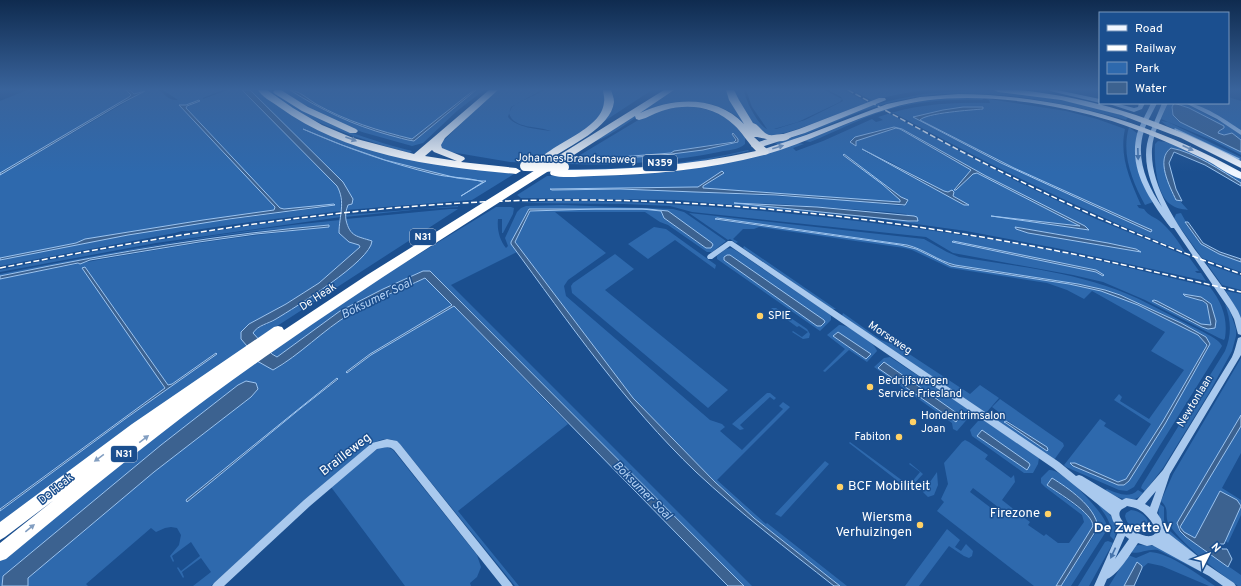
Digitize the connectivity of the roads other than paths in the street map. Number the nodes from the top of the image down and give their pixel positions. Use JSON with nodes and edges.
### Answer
{"nodes":[{"id":1,"x":303,"y":117,"type":"edge"},
{"id":2,"x":321,"y":117,"type":"edge"},
{"id":3,"x":459,"y":117,"type":"edge"},
{"id":4,"x":464,"y":117,"type":"edge"},
{"id":5,"x":602,"y":117,"type":"edge"},
{"id":6,"x":615,"y":117,"type":"edge"},
{"id":7,"x":627,"y":117,"type":"edge"},
{"id":8,"x":638,"y":117,"type":"edge"},
{"id":9,"x":728,"y":117,"type":"edge"},
{"id":10,"x":745,"y":117,"type":"edge"},
{"id":11,"x":843,"y":117,"type":"edge"},
{"id":12,"x":853,"y":117,"type":"edge"},
{"id":13,"x":1111,"y":117,"type":"edge"},
{"id":14,"x":1122,"y":117,"type":"edge"},
{"id":15,"x":1147,"y":117,"type":"edge"},
{"id":16,"x":1159,"y":117,"type":"edge"},
{"id":17,"x":1218,"y":117,"type":"edge"},
{"id":18,"x":746,"y":120,"type":"junction"},
{"id":19,"x":1144,"y":125,"type":"junction"},
{"id":20,"x":1154,"y":129,"type":"junction"},
{"id":21,"x":1241,"y":133,"type":"edge"},
{"id":22,"x":444,"y":135,"type":"junction"},
{"id":23,"x":790,"y":140,"type":"junction"},
{"id":24,"x":760,"y":147,"type":"junction"},
{"id":25,"x":419,"y":154,"type":"junction"},
{"id":26,"x":460,"y":159,"type":"junction"},
{"id":27,"x":538,"y":166,"type":"junction"},
{"id":28,"x":1241,"y":166,"type":"edge"},
{"id":29,"x":521,"y":168,"type":"junction"},
{"id":30,"x":1241,"y":176,"type":"edge"},
{"id":31,"x":466,"y":219,"type":"junction"},
{"id":32,"x":1189,"y":244,"type":"junction"},
{"id":33,"x":710,"y":258,"type":"dead end"},
{"id":34,"x":1241,"y":332,"type":"edge"},
{"id":35,"x":1241,"y":340,"type":"edge"},
{"id":36,"x":270,"y":341,"type":"junction"},
{"id":37,"x":247,"y":357,"type":"junction"},
{"id":38,"x":1058,"y":467,"type":"junction"},
{"id":39,"x":1166,"y":474,"type":"junction"},
{"id":40,"x":1121,"y":504,"type":"junction"},
{"id":41,"x":1139,"y":504,"type":"junction"},
{"id":42,"x":1116,"y":513,"type":"junction"},
{"id":43,"x":1152,"y":514,"type":"junction"},
{"id":44,"x":1124,"y":530,"type":"junction"},
{"id":45,"x":0,"y":532,"type":"edge"},
{"id":46,"x":1160,"y":532,"type":"junction"},
{"id":47,"x":1136,"y":538,"type":"junction"},
{"id":48,"x":1154,"y":540,"type":"junction"},
{"id":49,"x":0,"y":553,"type":"edge"},
{"id":50,"x":1212,"y":573,"type":"junction"},
{"id":51,"x":1104,"y":577,"type":"junction"},
{"id":52,"x":217,"y":586,"type":"edge"},
{"id":53,"x":508,"y":586,"type":"edge"},
{"id":54,"x":1099,"y":586,"type":"edge"},
{"id":55,"x":1231,"y":586,"type":"edge"}],
"edges":[{"from":1,"to":25,"type":"highway","name":"Johannes Brandsmaweg","number":"N359","one_way":true},
{"from":2,"to":25,"type":"highway","name":"Johannes Brandsmaweg","number":"N359"},
{"from":3,"to":25,"type":"highway"},
{"from":4,"to":22,"type":"highway"},
{"from":5,"to":27,"type":"highway","number":"N31"},
{"from":6,"to":27,"type":"highway","name":"De Heak","number":"N31"},
{"from":7,"to":31,"type":"highway","name":"De Heak","number":"N31"},
{"from":8,"to":31,"type":"highway","number":"N31"},
{"from":9,"to":24,"type":"highway","number":"N31"},
{"from":10,"to":18,"type":"highway"},
{"from":11,"to":23,"type":"main road","name":"Johannes Brandsmaweg"},
{"from":12,"to":23,"type":"main road","name":"Johannes Brandsmaweg"},
{"from":13,"to":19,"type":"main road","name":"Johannes Brandsmaweg"},
{"from":14,"to":19,"type":"main road","name":"Johannes Brandsmaweg"},
{"from":15,"to":19,"type":"street"},
{"from":16,"to":20,"type":"street"},
{"from":17,"to":21,"type":"street"},
{"from":18,"to":23,"type":"highway"},
{"from":18,"to":24,"type":"highway"},
{"from":19,"to":20,"type":"main road","name":"Johannes Brandsmaweg"},
{"from":19,"to":32,"type":"street","one_way":true},
{"from":20,"to":28,"type":"main road","name":"Johannes Brandsmaweg"},
{"from":20,"to":30,"type":"main road","name":"Johannes Brandsmaweg","one_way":true},
{"from":20,"to":32,"type":"street"},
{"from":22,"to":25,"type":"highway"},
{"from":22,"to":26,"type":"highway"},
{"from":23,"to":24,"type":"main road","name":"Johannes Brandsmaweg","number":"N359"},
{"from":24,"to":29,"type":"highway","name":"Johannes Brandsmaweg","number":"N359"},
{"from":25,"to":26,"type":"highway","name":"Johannes Brandsmaweg","number":"N359"},
{"from":25,"to":29,"type":"highway","name":"Johannes Brandsmaweg","number":"N359"},
{"from":26,"to":29,"type":"highway","name":"Johannes Brandsmaweg","number":"N359"},
{"from":27,"to":36,"type":"highway","name":"De Heak","number":"N31"},
{"from":31,"to":36,"type":"highway","name":"De Heak","number":"N31"},
{"from":32,"to":34,"type":"street"},
{"from":33,"to":38,"type":"street","name":"Morseweg"},
{"from":35,"to":39,"type":"street","name":"Newtonlaan"},
{"from":36,"to":37,"type":"highway","name":"De Heak","number":"N31"},
{"from":37,"to":45,"type":"highway","name":"De Heak","number":"N31","one_way":true},
{"from":49,"to":37,"type":"highway","name":"De Heak","number":"N31","one_way":true},
{"from":38,"to":40,"type":"street","name":"Morseweg"},
{"from":38,"to":42,"type":"street","name":"Morseweg"},
{"from":39,"to":41,"type":"street","name":"Newtonlaan"},
{"from":39,"to":43,"type":"street","name":"Newtonlaan"},
{"from":40,"to":41,"type":"street"},
{"from":40,"to":42,"type":"street"},
{"from":41,"to":43,"type":"street"},
{"from":42,"to":44,"type":"street"},
{"from":43,"to":46,"type":"street"},
{"from":44,"to":47,"type":"street"},
{"from":44,"to":51,"type":"street","one_way":true},
{"from":46,"to":48,"type":"street"},
{"from":46,"to":50,"type":"street"},
{"from":47,"to":48,"type":"street"},
{"from":47,"to":51,"type":"street"},
{"from":48,"to":50,"type":"street"},
{"from":50,"to":55,"type":"street"},
{"from":51,"to":54,"type":"street"},
{"from":52,"to":53,"type":"street","name":"Brailleweg"}]}
